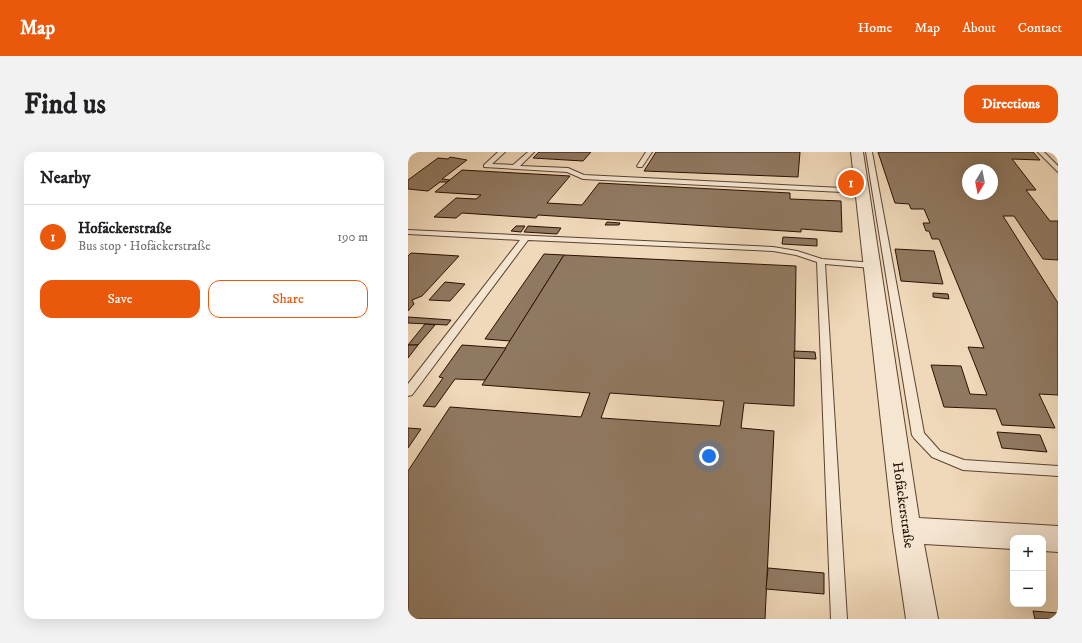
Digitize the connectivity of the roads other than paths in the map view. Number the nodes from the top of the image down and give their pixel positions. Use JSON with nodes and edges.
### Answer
{"nodes":[{"id":1,"x":502,"y":152,"type":"edge"},
{"id":2,"x":531,"y":152,"type":"edge"},
{"id":3,"x":648,"y":152,"type":"edge"},
{"id":4,"x":856,"y":152,"type":"edge"},
{"id":5,"x":869,"y":152,"type":"edge"},
{"id":6,"x":1041,"y":152,"type":"edge"},
{"id":7,"x":640,"y":166,"type":"dead end"},
{"id":8,"x":515,"y":168,"type":"junction"},
{"id":9,"x":1058,"y":170,"type":"edge"},
{"id":10,"x":862,"y":191,"type":"junction"},
{"id":11,"x":409,"y":232,"type":"edge"},
{"id":12,"x":526,"y":237,"type":"junction"},
{"id":13,"x":821,"y":261,"type":"junction"},
{"id":14,"x":872,"y":265,"type":"junction"},
{"id":15,"x":408,"y":392,"type":"edge"},
{"id":16,"x":1058,"y":471,"type":"edge"},
{"id":17,"x":907,"y":530,"type":"junction"},
{"id":18,"x":1010,"y":536,"type":"edge"},
{"id":19,"x":1046,"y":538,"type":"edge"},
{"id":20,"x":1058,"y":539,"type":"edge"},
{"id":21,"x":839,"y":619,"type":"edge"},
{"id":22,"x":922,"y":619,"type":"edge"}],
"edges":[{"from":1,"to":8,"type":"lane"},
{"from":2,"to":8,"type":"lane"},
{"from":3,"to":7,"type":"lane"},
{"from":4,"to":10,"type":"street","name":"Hofäckerstraße"},
{"from":5,"to":16,"type":"lane"},
{"from":6,"to":9,"type":"lane"},
{"from":8,"to":10,"type":"lane"},
{"from":10,"to":14,"type":"street","name":"Hofäckerstraße"},
{"from":11,"to":12,"type":"lane"},
{"from":12,"to":13,"type":"lane"},
{"from":12,"to":15,"type":"lane"},
{"from":13,"to":14,"type":"lane"},
{"from":13,"to":21,"type":"lane"},
{"from":14,"to":17,"type":"street","name":"Hofäckerstraße"},
{"from":17,"to":18,"type":"street"},
{"from":17,"to":22,"type":"street","name":"Hofäckerstraße"},
{"from":19,"to":20,"type":"street"}]}
